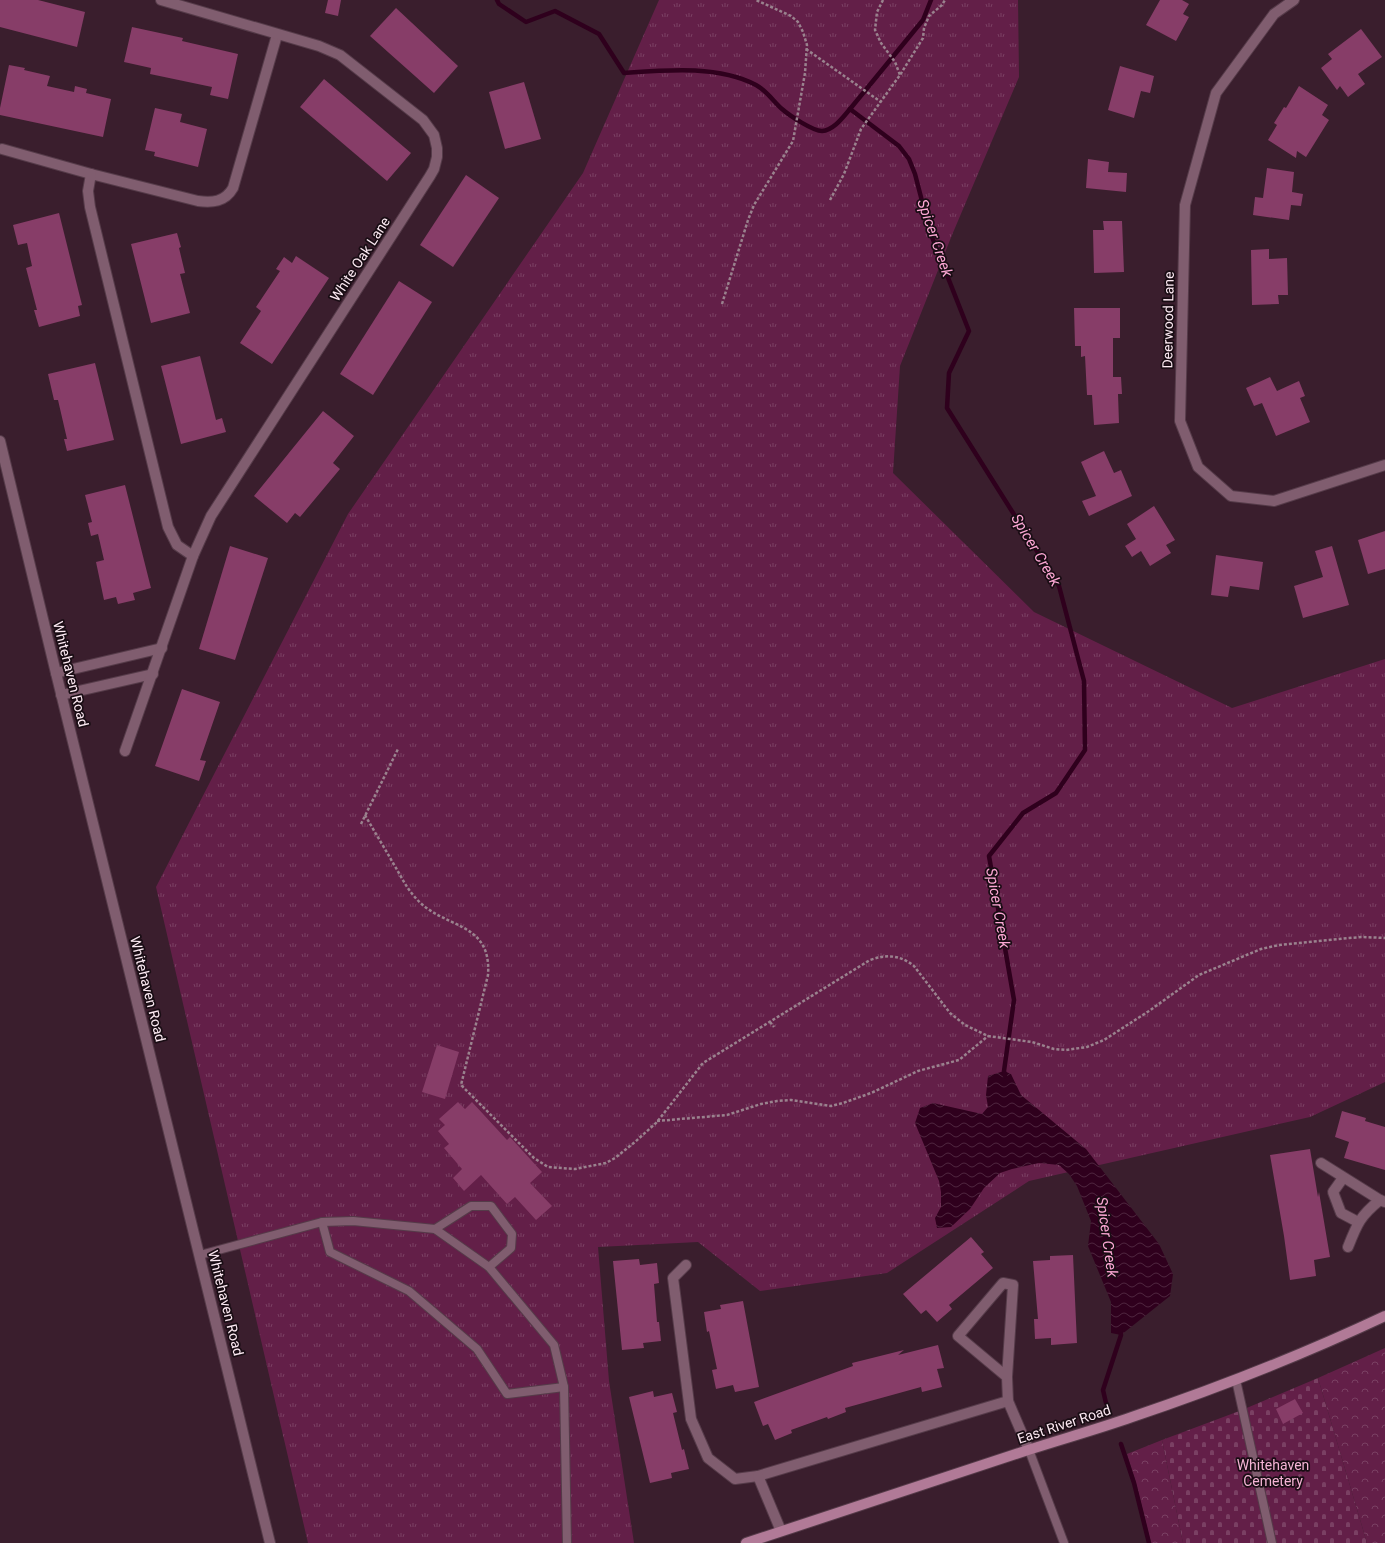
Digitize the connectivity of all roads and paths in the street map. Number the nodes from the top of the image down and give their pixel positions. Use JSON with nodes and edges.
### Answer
{"nodes":[{"id":1,"x":161,"y":0,"type":"edge"},
{"id":2,"x":756,"y":0,"type":"edge"},
{"id":3,"x":883,"y":0,"type":"edge"},
{"id":4,"x":945,"y":0,"type":"edge"},
{"id":5,"x":1294,"y":0,"type":"edge"},
{"id":6,"x":277,"y":35,"type":"junction"},
{"id":7,"x":806,"y":49,"type":"junction"},
{"id":8,"x":900,"y":75,"type":"junction"},
{"id":9,"x":881,"y":102,"type":"junction"},
{"id":10,"x":2,"y":148,"type":"dead end"},
{"id":11,"x":92,"y":174,"type":"junction"},
{"id":12,"x":830,"y":200,"type":"dead end"},
{"id":13,"x":722,"y":304,"type":"dead end"},
{"id":14,"x":0,"y":441,"type":"edge"},
{"id":15,"x":1385,"y":465,"type":"edge"},
{"id":16,"x":192,"y":556,"type":"junction"},
{"id":17,"x":162,"y":648,"type":"junction"},
{"id":18,"x":56,"y":673,"type":"junction"},
{"id":19,"x":153,"y":674,"type":"junction"},
{"id":20,"x":61,"y":695,"type":"junction"},
{"id":21,"x":398,"y":749,"type":"dead end"},
{"id":22,"x":125,"y":751,"type":"dead end"},
{"id":23,"x":365,"y":815,"type":"junction"},
{"id":24,"x":361,"y":824,"type":"dead end"},
{"id":25,"x":1385,"y":938,"type":"edge"},
{"id":26,"x":770,"y":1022,"type":"junction"},
{"id":27,"x":774,"y":1027,"type":"dead end"},
{"id":28,"x":988,"y":1036,"type":"junction"},
{"id":29,"x":657,"y":1122,"type":"junction"},
{"id":30,"x":1321,"y":1163,"type":"dead end"},
{"id":31,"x":1342,"y":1178,"type":"junction"},
{"id":32,"x":1382,"y":1201,"type":"edge"},
{"id":33,"x":322,"y":1222,"type":"junction"},
{"id":34,"x":1358,"y":1222,"type":"junction"},
{"id":35,"x":435,"y":1230,"type":"junction"},
{"id":36,"x":1348,"y":1247,"type":"dead end"},
{"id":37,"x":200,"y":1255,"type":"junction"},
{"id":38,"x":686,"y":1265,"type":"dead end"},
{"id":39,"x":489,"y":1267,"type":"junction"},
{"id":40,"x":1385,"y":1316,"type":"edge"},
{"id":41,"x":1008,"y":1377,"type":"junction"},
{"id":42,"x":1236,"y":1380,"type":"junction"},
{"id":43,"x":564,"y":1387,"type":"junction"},
{"id":44,"x":1008,"y":1401,"type":"junction"},
{"id":45,"x":1029,"y":1450,"type":"junction"},
{"id":46,"x":758,"y":1476,"type":"junction"},
{"id":47,"x":781,"y":1531,"type":"junction"},
{"id":48,"x":270,"y":1543,"type":"edge"},
{"id":49,"x":567,"y":1543,"type":"edge"},
{"id":50,"x":746,"y":1543,"type":"edge"},
{"id":51,"x":1064,"y":1543,"type":"edge"},
{"id":52,"x":1272,"y":1543,"type":"edge"}],
"edges":[{"from":1,"to":6,"type":"street","name":"White Oak Lane"},
{"from":2,"to":7,"type":"path"},
{"from":3,"to":8,"type":"path"},
{"from":4,"to":8,"type":"path"},
{"from":5,"to":15,"type":"street","name":"Deerwood Lane"},
{"from":6,"to":11,"type":"street"},
{"from":6,"to":16,"type":"street","name":"White Oak Lane"},
{"from":7,"to":9,"type":"path"},
{"from":7,"to":13,"type":"path"},
{"from":8,"to":9,"type":"path"},
{"from":9,"to":12,"type":"path"},
{"from":10,"to":11,"type":"street"},
{"from":11,"to":16,"type":"street"},
{"from":14,"to":18,"type":"street","name":"Whitehaven Road"},
{"from":16,"to":17,"type":"street","name":"White Oak Lane"},
{"from":17,"to":18,"type":"street"},
{"from":17,"to":19,"type":"street","name":"White Oak Lane"},
{"from":18,"to":20,"type":"street","name":"Whitehaven Road"},
{"from":19,"to":20,"type":"street"},
{"from":19,"to":22,"type":"street","name":"White Oak Lane"},
{"from":20,"to":37,"type":"street","name":"Whitehaven Road"},
{"from":21,"to":23,"type":"path"},
{"from":23,"to":24,"type":"path"},
{"from":23,"to":29,"type":"path"},
{"from":25,"to":28,"type":"path"},
{"from":26,"to":27,"type":"path"},
{"from":26,"to":28,"type":"path"},
{"from":26,"to":29,"type":"path"},
{"from":28,"to":29,"type":"path"},
{"from":30,"to":31,"type":"street"},
{"from":31,"to":32,"type":"street"},
{"from":31,"to":34,"type":"street"},
{"from":32,"to":34,"type":"street"},
{"from":33,"to":35,"type":"lane"},
{"from":33,"to":37,"type":"lane"},
{"from":33,"to":43,"type":"lane"},
{"from":34,"to":36,"type":"street"},
{"from":35,"to":39,"type":"lane"},
{"from":35,"to":39,"type":"lane"},
{"from":37,"to":48,"type":"street","name":"Whitehaven Road"},
{"from":38,"to":46,"type":"street"},
{"from":39,"to":43,"type":"lane"},
{"from":40,"to":42,"type":"main road","name":"East River Road"},
{"from":41,"to":41,"type":"street"},
{"from":41,"to":44,"type":"street"},
{"from":42,"to":45,"type":"main road","name":"East River Road"},
{"from":42,"to":52,"type":"lane"},
{"from":43,"to":49,"type":"lane"},
{"from":44,"to":45,"type":"street"},
{"from":44,"to":46,"type":"street"},
{"from":45,"to":47,"type":"main road","name":"East River Road"},
{"from":45,"to":51,"type":"lane"},
{"from":46,"to":47,"type":"street"},
{"from":47,"to":50,"type":"main road","name":"East River Road"}]}
